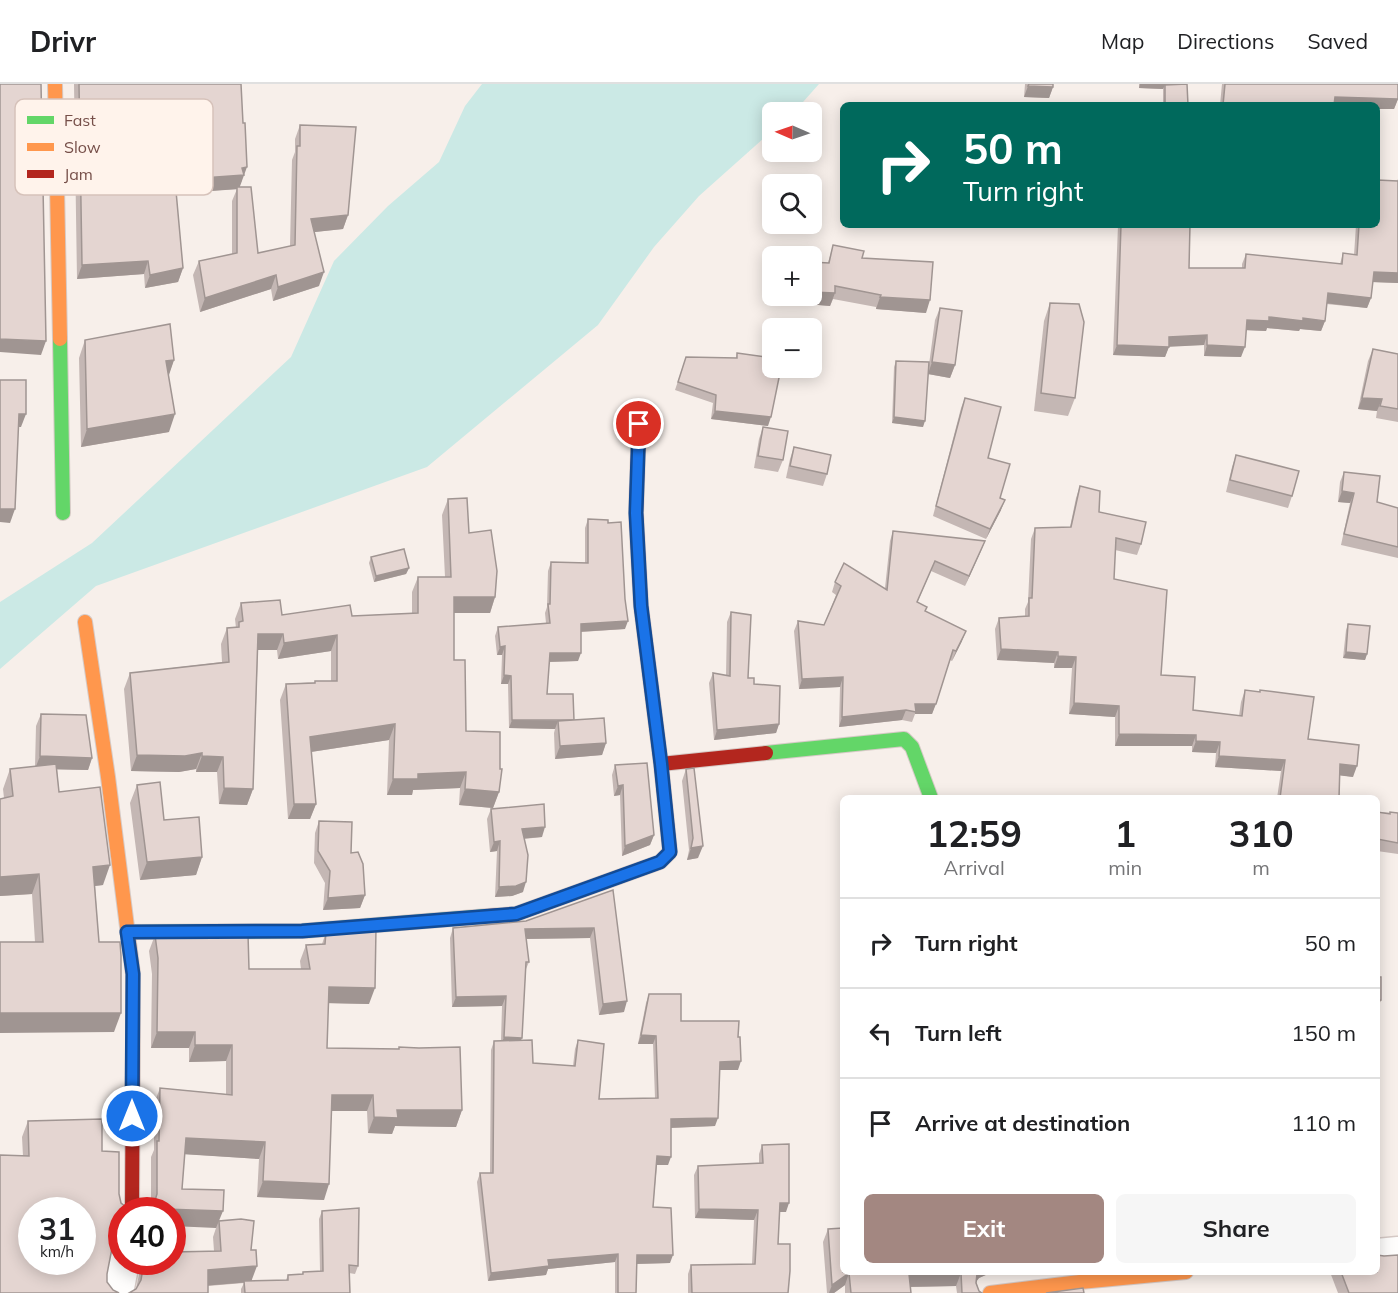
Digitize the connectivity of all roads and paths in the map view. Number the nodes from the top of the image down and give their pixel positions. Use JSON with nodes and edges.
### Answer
{"nodes":[{"id":1,"x":55,"y":84,"type":"edge"},
{"id":2,"x":55,"y":99,"type":"edge"},
{"id":3,"x":57,"y":195,"type":"edge"},
{"id":4,"x":639,"y":424,"type":"dead end"},
{"id":5,"x":63,"y":513,"type":"dead end"},
{"id":6,"x":85,"y":622,"type":"dead end"},
{"id":7,"x":661,"y":764,"type":"junction"},
{"id":8,"x":930,"y":795,"type":"edge"},
{"id":9,"x":127,"y":932,"type":"junction"},
{"id":10,"x":132,"y":1197,"type":"edge"},
{"id":11,"x":1398,"y":1252,"type":"edge"},
{"id":12,"x":1380,"y":1254,"type":"edge"},
{"id":13,"x":121,"y":1275,"type":"edge"},
{"id":14,"x":1122,"y":1275,"type":"edge"},
{"id":15,"x":1079,"y":1277,"type":"edge"},
{"id":16,"x":118,"y":1293,"type":"edge"},
{"id":17,"x":990,"y":1293,"type":"edge"}],
"edges":[{"from":1,"to":2,"type":"street"},
{"from":3,"to":5,"type":"street"},
{"from":4,"to":7,"type":"street"},
{"from":6,"to":9,"type":"street"},
{"from":7,"to":8,"type":"street"},
{"from":7,"to":9,"type":"street"},
{"from":9,"to":10,"type":"street"},
{"from":11,"to":12,"type":"street"},
{"from":13,"to":16,"type":"street"},
{"from":14,"to":15,"type":"street"},
{"from":15,"to":17,"type":"street"}]}
